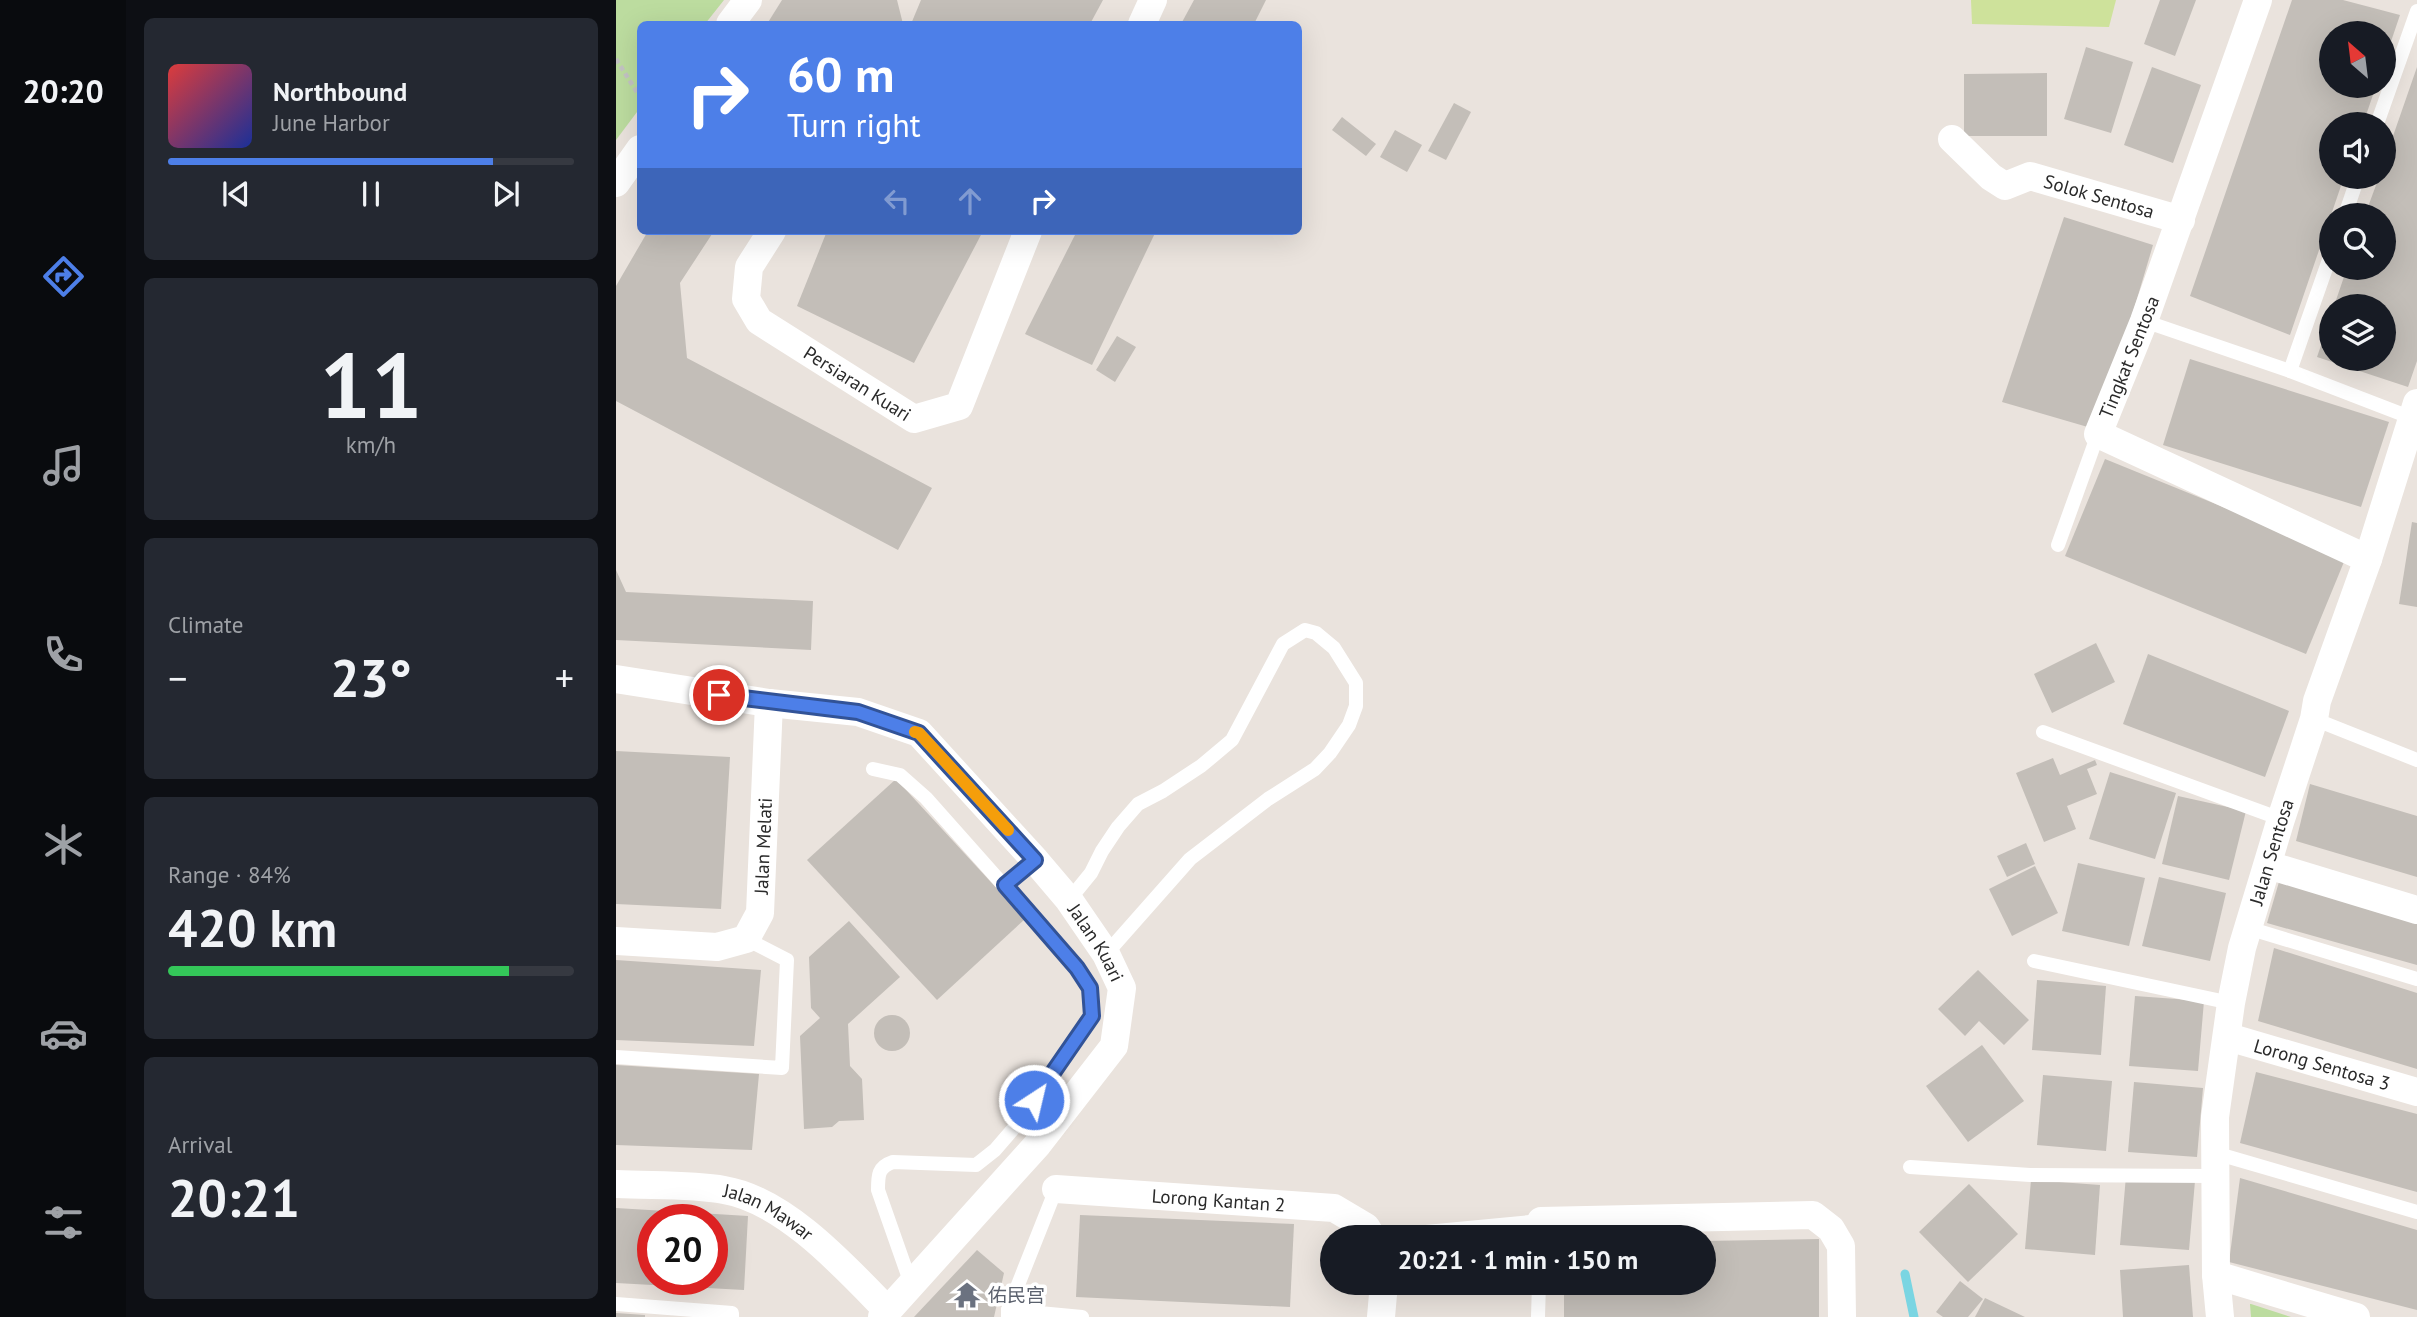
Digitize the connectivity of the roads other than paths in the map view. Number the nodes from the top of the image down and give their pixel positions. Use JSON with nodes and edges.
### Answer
{"nodes":[{"id":1,"x":748,"y":0,"type":"edge"},
{"id":2,"x":1153,"y":0,"type":"edge"},
{"id":3,"x":2258,"y":0,"type":"edge"},
{"id":4,"x":2411,"y":0,"type":"edge"},
{"id":5,"x":2417,"y":2,"type":"edge"},
{"id":6,"x":2417,"y":11,"type":"edge"},
{"id":7,"x":732,"y":21,"type":"edge"},
{"id":8,"x":1143,"y":21,"type":"edge"},
{"id":9,"x":2381,"y":112,"type":"edge"},
{"id":10,"x":1952,"y":139,"type":"dead end"},
{"id":11,"x":637,"y":153,"type":"edge"},
{"id":12,"x":616,"y":183,"type":"edge"},
{"id":13,"x":2181,"y":220,"type":"junction"},
{"id":14,"x":769,"y":235,"type":"edge"},
{"id":15,"x":1026,"y":235,"type":"edge"},
{"id":16,"x":2322,"y":280,"type":"edge"},
{"id":17,"x":2144,"y":321,"type":"junction"},
{"id":18,"x":2290,"y":371,"type":"junction"},
{"id":19,"x":2415,"y":410,"type":"edge"},
{"id":20,"x":2098,"y":434,"type":"junction"},
{"id":21,"x":2058,"y":545,"type":"dead end"},
{"id":22,"x":2368,"y":559,"type":"junction"},
{"id":23,"x":616,"y":679,"type":"edge"},
{"id":24,"x":769,"y":703,"type":"junction"},
{"id":25,"x":2314,"y":719,"type":"junction"},
{"id":26,"x":2043,"y":732,"type":"dead end"},
{"id":27,"x":2417,"y":760,"type":"edge"},
{"id":28,"x":873,"y":769,"type":"dead end"},
{"id":29,"x":2281,"y":819,"type":"junction"},
{"id":30,"x":1035,"y":860,"type":"junction"},
{"id":31,"x":2268,"y":865,"type":"junction"},
{"id":32,"x":1005,"y":885,"type":"junction"},
{"id":33,"x":1069,"y":900,"type":"junction"},
{"id":34,"x":2417,"y":910,"type":"edge"},
{"id":35,"x":2248,"y":928,"type":"junction"},
{"id":36,"x":746,"y":939,"type":"junction"},
{"id":37,"x":616,"y":941,"type":"edge"},
{"id":38,"x":1106,"y":954,"type":"junction"},
{"id":39,"x":2034,"y":961,"type":"dead end"},
{"id":40,"x":2417,"y":979,"type":"edge"},
{"id":41,"x":2231,"y":1003,"type":"junction"},
{"id":42,"x":2228,"y":1037,"type":"junction"},
{"id":43,"x":616,"y":1057,"type":"edge"},
{"id":44,"x":2417,"y":1092,"type":"edge"},
{"id":45,"x":2215,"y":1165,"type":"junction"},
{"id":46,"x":1910,"y":1167,"type":"dead end"},
{"id":47,"x":616,"y":1184,"type":"edge"},
{"id":48,"x":1056,"y":1189,"type":"joint"},
{"id":49,"x":2417,"y":1212,"type":"edge"},
{"id":50,"x":1363,"y":1225,"type":"edge"},
{"id":51,"x":1619,"y":1225,"type":"edge"},
{"id":52,"x":2216,"y":1275,"type":"junction"},
{"id":53,"x":911,"y":1284,"type":"junction"},
{"id":54,"x":1383,"y":1295,"type":"edge"},
{"id":55,"x":1539,"y":1295,"type":"edge"},
{"id":56,"x":616,"y":1304,"type":"edge"},
{"id":57,"x":884,"y":1314,"type":"edge"},
{"id":58,"x":1008,"y":1314,"type":"edge"},
{"id":59,"x":732,"y":1317,"type":"edge"},
{"id":60,"x":1082,"y":1317,"type":"edge"},
{"id":61,"x":1381,"y":1317,"type":"edge"},
{"id":62,"x":1538,"y":1317,"type":"edge"},
{"id":63,"x":1842,"y":1317,"type":"edge"},
{"id":64,"x":2220,"y":1317,"type":"edge"},
{"id":65,"x":2356,"y":1317,"type":"edge"}],
"edges":[{"from":1,"to":7,"type":"street"},
{"from":2,"to":8,"type":"street"},
{"from":3,"to":13,"type":"street","name":"Tingkat Sentosa"},
{"from":4,"to":5,"type":"lane"},
{"from":6,"to":9,"type":"lane"},
{"from":10,"to":13,"type":"street","name":"Solok Sentosa"},
{"from":11,"to":12,"type":"street"},
{"from":13,"to":17,"type":"street","name":"Tingkat Sentosa"},
{"from":14,"to":15,"type":"street","name":"Persiaran Kuari"},
{"from":16,"to":18,"type":"lane"},
{"from":17,"to":18,"type":"lane"},
{"from":17,"to":20,"type":"street","name":"Tingkat Sentosa"},
{"from":18,"to":19,"type":"lane"},
{"from":19,"to":22,"type":"street","name":"Jalan Sentosa"},
{"from":20,"to":21,"type":"lane"},
{"from":20,"to":22,"type":"street","name":"Tingkat Sentosa"},
{"from":22,"to":25,"type":"street","name":"Jalan Sentosa"},
{"from":23,"to":24,"type":"street"},
{"from":24,"to":30,"type":"street","name":"Jalan Kuari"},
{"from":24,"to":36,"type":"street","name":"Jalan Melati"},
{"from":25,"to":27,"type":"lane"},
{"from":25,"to":29,"type":"street","name":"Jalan Sentosa"},
{"from":26,"to":29,"type":"lane"},
{"from":28,"to":32,"type":"lane"},
{"from":29,"to":31,"type":"street","name":"Jalan Sentosa"},
{"from":30,"to":32,"type":"lane"},
{"from":30,"to":33,"type":"street","name":"Jalan Kuari"},
{"from":31,"to":34,"type":"street"},
{"from":31,"to":35,"type":"street","name":"Jalan Sentosa"},
{"from":32,"to":53,"type":"lane"},
{"from":33,"to":38,"type":"street","name":"Jalan Kuari"},
{"from":33,"to":38,"type":"lane"},
{"from":35,"to":40,"type":"lane"},
{"from":35,"to":41,"type":"street","name":"Jalan Sentosa"},
{"from":36,"to":37,"type":"street"},
{"from":36,"to":43,"type":"lane"},
{"from":38,"to":53,"type":"street","name":"Jalan Kuari"},
{"from":39,"to":41,"type":"lane"},
{"from":41,"to":42,"type":"street","name":"Jalan Sentosa"},
{"from":42,"to":44,"type":"street","name":"Lorong Sentosa 3"},
{"from":42,"to":45,"type":"street","name":"Jalan Sentosa"},
{"from":45,"to":46,"type":"lane"},
{"from":45,"to":49,"type":"lane"},
{"from":45,"to":52,"type":"street","name":"Jalan Sentosa"},
{"from":47,"to":57,"type":"street","name":"Jalan Mawar"},
{"from":48,"to":50,"type":"street","name":"Lorong Kantan 2"},
{"from":48,"to":58,"type":"lane"},
{"from":51,"to":63,"type":"street"},
{"from":52,"to":64,"type":"street","name":"Jalan Sentosa"},
{"from":52,"to":65,"type":"street"},
{"from":53,"to":57,"type":"street","name":"Jalan Kuari"},
{"from":54,"to":61,"type":"street"},
{"from":55,"to":62,"type":"lane"},
{"from":56,"to":59,"type":"lane"},
{"from":58,"to":60,"type":"lane"}]}
